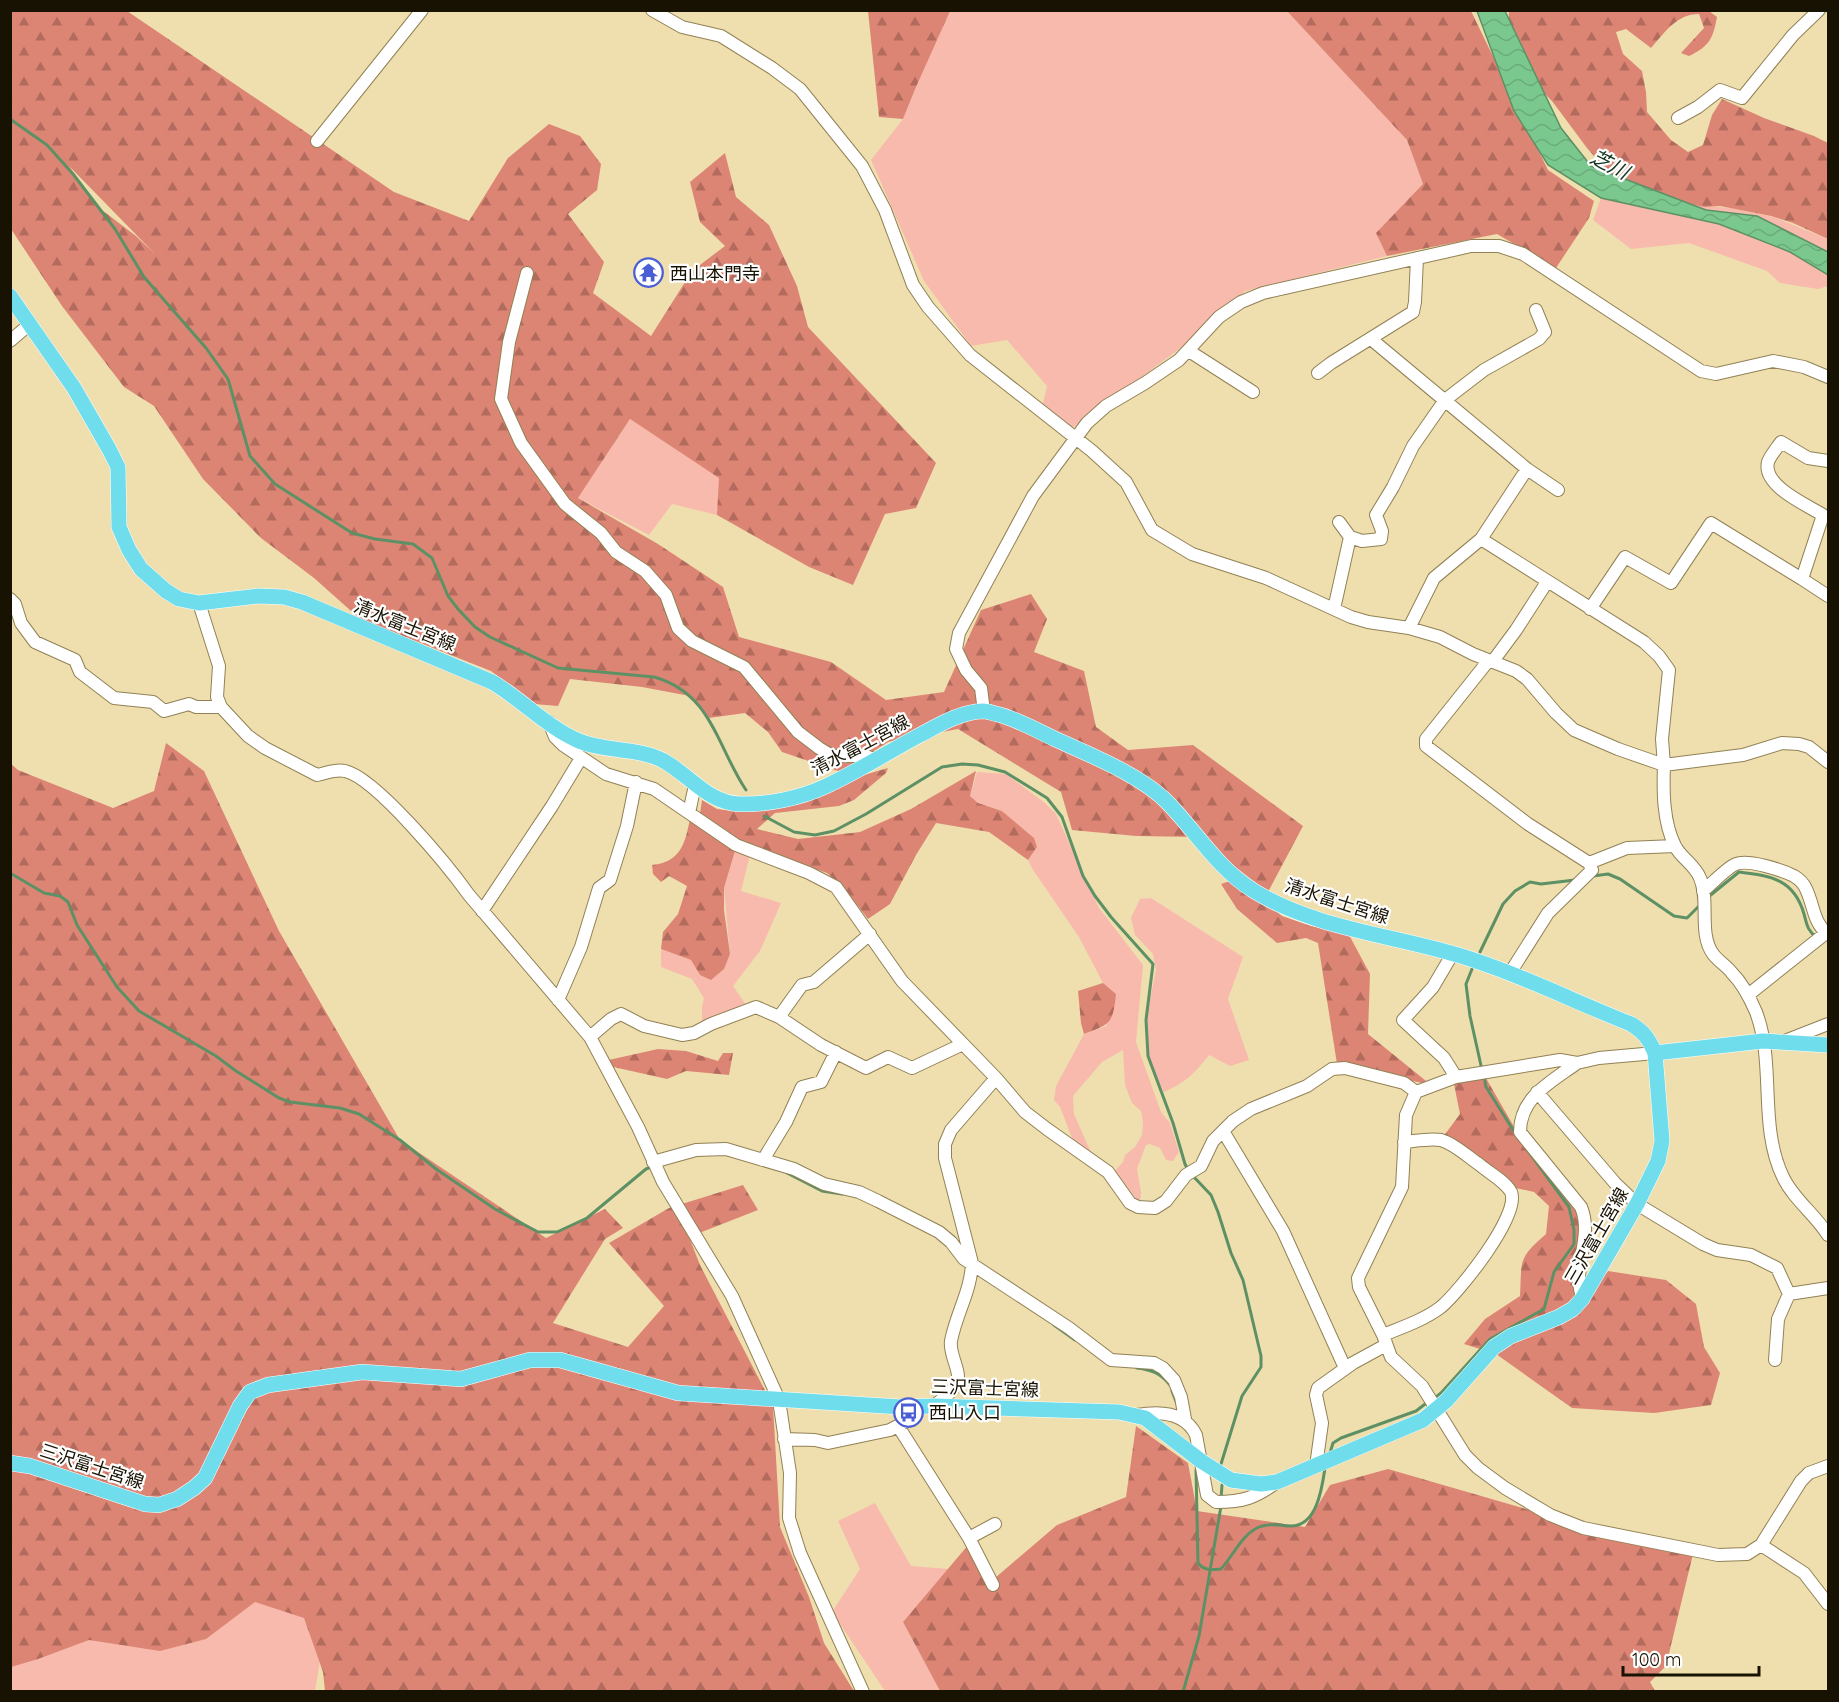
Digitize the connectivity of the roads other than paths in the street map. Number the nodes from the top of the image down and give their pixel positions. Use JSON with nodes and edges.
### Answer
{"nodes":[{"id":1,"x":422,"y":10,"type":"edge"},
{"id":2,"x":652,"y":10,"type":"edge"},
{"id":3,"x":1819,"y":10,"type":"edge"},
{"id":4,"x":1678,"y":118,"type":"dead end"},
{"id":5,"x":317,"y":141,"type":"dead end"},
{"id":6,"x":1417,"y":258,"type":"junction"},
{"id":7,"x":527,"y":273,"type":"dead end"},
{"id":8,"x":10,"y":297,"type":"edge"},
{"id":9,"x":1536,"y":310,"type":"dead end"},
{"id":10,"x":30,"y":324,"type":"junction"},
{"id":11,"x":1371,"y":339,"type":"junction"},
{"id":12,"x":10,"y":341,"type":"edge"},
{"id":13,"x":1189,"y":351,"type":"junction"},
{"id":14,"x":1318,"y":373,"type":"dead end"},
{"id":15,"x":1828,"y":377,"type":"edge"},
{"id":16,"x":1253,"y":392,"type":"dead end"},
{"id":17,"x":1445,"y":400,"type":"junction"},
{"id":18,"x":1076,"y":438,"type":"junction"},
{"id":19,"x":1828,"y":462,"type":"edge"},
{"id":20,"x":1527,"y":469,"type":"junction"},
{"id":21,"x":1558,"y":490,"type":"dead end"},
{"id":22,"x":1339,"y":522,"type":"dead end"},
{"id":23,"x":1350,"y":537,"type":"junction"},
{"id":24,"x":1481,"y":538,"type":"junction"},
{"id":25,"x":1802,"y":579,"type":"junction"},
{"id":26,"x":1547,"y":582,"type":"junction"},
{"id":27,"x":1828,"y":596,"type":"edge"},
{"id":28,"x":10,"y":599,"type":"edge"},
{"id":29,"x":199,"y":603,"type":"junction"},
{"id":30,"x":1334,"y":609,"type":"junction"},
{"id":31,"x":1590,"y":609,"type":"junction"},
{"id":32,"x":1409,"y":628,"type":"junction"},
{"id":33,"x":1491,"y":660,"type":"junction"},
{"id":34,"x":221,"y":707,"type":"junction"},
{"id":35,"x":984,"y":711,"type":"junction"},
{"id":36,"x":548,"y":721,"type":"junction"},
{"id":37,"x":581,"y":758,"type":"junction"},
{"id":38,"x":874,"y":759,"type":"junction"},
{"id":39,"x":1828,"y":762,"type":"edge"},
{"id":40,"x":1664,"y":765,"type":"junction"},
{"id":41,"x":636,"y":782,"type":"junction"},
{"id":42,"x":695,"y":785,"type":"junction"},
{"id":43,"x":689,"y":813,"type":"junction"},
{"id":44,"x":1675,"y":846,"type":"junction"},
{"id":45,"x":1589,"y":863,"type":"junction"},
{"id":46,"x":1703,"y":891,"type":"junction"},
{"id":47,"x":482,"y":911,"type":"junction"},
{"id":48,"x":870,"y":934,"type":"junction"},
{"id":49,"x":1828,"y":934,"type":"edge"},
{"id":50,"x":1453,"y":953,"type":"junction"},
{"id":51,"x":1510,"y":973,"type":"junction"},
{"id":52,"x":1748,"y":994,"type":"junction"},
{"id":53,"x":558,"y":1000,"type":"junction"},
{"id":54,"x":779,"y":1017,"type":"junction"},
{"id":55,"x":1828,"y":1024,"type":"edge"},
{"id":56,"x":590,"y":1037,"type":"junction"},
{"id":57,"x":1763,"y":1041,"type":"junction"},
{"id":58,"x":1781,"y":1043,"type":"junction"},
{"id":59,"x":963,"y":1044,"type":"junction"},
{"id":60,"x":1828,"y":1045,"type":"edge"},
{"id":61,"x":836,"y":1052,"type":"junction"},
{"id":62,"x":1654,"y":1053,"type":"junction"},
{"id":63,"x":1577,"y":1063,"type":"junction"},
{"id":64,"x":1456,"y":1077,"type":"junction"},
{"id":65,"x":996,"y":1078,"type":"junction"},
{"id":66,"x":1416,"y":1092,"type":"junction"},
{"id":67,"x":1538,"y":1092,"type":"junction"},
{"id":68,"x":1223,"y":1131,"type":"junction"},
{"id":69,"x":1404,"y":1142,"type":"junction"},
{"id":70,"x":763,"y":1160,"type":"junction"},
{"id":71,"x":656,"y":1167,"type":"junction"},
{"id":72,"x":1637,"y":1204,"type":"junction"},
{"id":73,"x":1828,"y":1234,"type":"edge"},
{"id":74,"x":972,"y":1263,"type":"junction"},
{"id":75,"x":1828,"y":1288,"type":"edge"},
{"id":76,"x":1789,"y":1294,"type":"junction"},
{"id":77,"x":1582,"y":1299,"type":"junction"},
{"id":78,"x":1385,"y":1340,"type":"junction"},
{"id":79,"x":1775,"y":1360,"type":"dead end"},
{"id":80,"x":1345,"y":1368,"type":"junction"},
{"id":81,"x":779,"y":1400,"type":"junction"},
{"id":82,"x":1434,"y":1404,"type":"junction"},
{"id":83,"x":928,"y":1406,"type":"junction"},
{"id":84,"x":1136,"y":1415,"type":"junction"},
{"id":85,"x":1185,"y":1419,"type":"junction"},
{"id":86,"x":897,"y":1426,"type":"junction"},
{"id":87,"x":784,"y":1439,"type":"junction"},
{"id":88,"x":1201,"y":1461,"type":"junction"},
{"id":89,"x":10,"y":1463,"type":"edge"},
{"id":90,"x":1323,"y":1463,"type":"junction"},
{"id":91,"x":1828,"y":1466,"type":"edge"},
{"id":92,"x":1277,"y":1482,"type":"junction"},
{"id":93,"x":994,"y":1524,"type":"dead end"},
{"id":94,"x":969,"y":1538,"type":"junction"},
{"id":95,"x":1761,"y":1545,"type":"junction"},
{"id":96,"x":993,"y":1585,"type":"dead end"},
{"id":97,"x":1828,"y":1604,"type":"edge"},
{"id":98,"x":863,"y":1692,"type":"edge"}],
"edges":[{"from":1,"to":5,"type":"street"},
{"from":2,"to":18,"type":"street"},
{"from":3,"to":4,"type":"street"},
{"from":6,"to":11,"type":"street"},
{"from":6,"to":13,"type":"street"},
{"from":6,"to":15,"type":"street"},
{"from":7,"to":38,"type":"street"},
{"from":8,"to":10,"type":"main road","name":"清水富士宮線"},
{"from":9,"to":17,"type":"street"},
{"from":10,"to":12,"type":"street"},
{"from":10,"to":29,"type":"main road","name":"清水富士宮線"},
{"from":11,"to":14,"type":"street"},
{"from":11,"to":17,"type":"street"},
{"from":13,"to":16,"type":"street"},
{"from":13,"to":18,"type":"street"},
{"from":17,"to":20,"type":"street"},
{"from":17,"to":23,"type":"street"},
{"from":18,"to":30,"type":"street"},
{"from":18,"to":35,"type":"street"},
{"from":19,"to":25,"type":"street"},
{"from":20,"to":21,"type":"street"},
{"from":20,"to":24,"type":"street"},
{"from":22,"to":23,"type":"street"},
{"from":23,"to":30,"type":"street"},
{"from":24,"to":26,"type":"street"},
{"from":24,"to":32,"type":"street"},
{"from":25,"to":27,"type":"street"},
{"from":25,"to":31,"type":"street"},
{"from":26,"to":31,"type":"street"},
{"from":26,"to":33,"type":"street"},
{"from":28,"to":34,"type":"street"},
{"from":29,"to":34,"type":"street"},
{"from":29,"to":36,"type":"main road","name":"清水富士宮線"},
{"from":30,"to":32,"type":"street"},
{"from":31,"to":40,"type":"street"},
{"from":32,"to":33,"type":"street"},
{"from":33,"to":40,"type":"street"},
{"from":33,"to":45,"type":"street"},
{"from":34,"to":47,"type":"street"},
{"from":35,"to":38,"type":"main road","name":"清水富士宮線"},
{"from":35,"to":50,"type":"main road","name":"清水富士宮線"},
{"from":36,"to":37,"type":"street"},
{"from":36,"to":42,"type":"main road","name":"清水富士宮線"},
{"from":37,"to":41,"type":"street"},
{"from":37,"to":47,"type":"street"},
{"from":38,"to":42,"type":"main road","name":"清水富士宮線"},
{"from":39,"to":40,"type":"street"},
{"from":40,"to":44,"type":"street"},
{"from":41,"to":43,"type":"street"},
{"from":41,"to":53,"type":"street"},
{"from":42,"to":43,"type":"street"},
{"from":43,"to":48,"type":"street"},
{"from":44,"to":45,"type":"street"},
{"from":44,"to":46,"type":"street"},
{"from":45,"to":51,"type":"street"},
{"from":46,"to":49,"type":"street"},
{"from":46,"to":52,"type":"street"},
{"from":47,"to":53,"type":"street"},
{"from":48,"to":54,"type":"street"},
{"from":48,"to":59,"type":"street"},
{"from":49,"to":52,"type":"street"},
{"from":50,"to":51,"type":"main road","name":"清水富士宮線"},
{"from":50,"to":64,"type":"street"},
{"from":51,"to":62,"type":"main road","name":"清水富士宮線"},
{"from":52,"to":57,"type":"street"},
{"from":53,"to":56,"type":"street"},
{"from":54,"to":56,"type":"street"},
{"from":54,"to":61,"type":"street"},
{"from":55,"to":58,"type":"street"},
{"from":56,"to":71,"type":"street"},
{"from":57,"to":58,"type":"main road"},
{"from":57,"to":62,"type":"main road"},
{"from":57,"to":73,"type":"street"},
{"from":58,"to":60,"type":"main road"},
{"from":59,"to":61,"type":"street"},
{"from":59,"to":65,"type":"street"},
{"from":61,"to":70,"type":"street"},
{"from":62,"to":63,"type":"street"},
{"from":62,"to":72,"type":"main road","name":"三沢富士宮線"},
{"from":63,"to":64,"type":"street"},
{"from":63,"to":67,"type":"street"},
{"from":64,"to":66,"type":"street"},
{"from":65,"to":68,"type":"street"},
{"from":65,"to":74,"type":"street"},
{"from":66,"to":68,"type":"street"},
{"from":66,"to":69,"type":"street"},
{"from":67,"to":72,"type":"street"},
{"from":67,"to":77,"type":"street"},
{"from":68,"to":80,"type":"street"},
{"from":69,"to":78,"type":"street"},
{"from":69,"to":78,"type":"street"},
{"from":70,"to":71,"type":"street"},
{"from":70,"to":74,"type":"street"},
{"from":71,"to":81,"type":"street"},
{"from":72,"to":76,"type":"street"},
{"from":72,"to":77,"type":"main road","name":"三沢富士宮線"},
{"from":74,"to":83,"type":"street"},
{"from":74,"to":85,"type":"street"},
{"from":75,"to":76,"type":"street"},
{"from":76,"to":79,"type":"street"},
{"from":77,"to":82,"type":"main road","name":"三沢富士宮線"},
{"from":78,"to":80,"type":"street"},
{"from":78,"to":82,"type":"street"},
{"from":80,"to":90,"type":"street"},
{"from":81,"to":83,"type":"main road","name":"三沢富士宮線"},
{"from":81,"to":87,"type":"street"},
{"from":81,"to":89,"type":"main road","name":"三沢富士宮線"},
{"from":82,"to":90,"type":"main road","name":"三沢富士宮線"},
{"from":82,"to":95,"type":"street"},
{"from":83,"to":84,"type":"main road","name":"三沢富士宮線"},
{"from":83,"to":86,"type":"street"},
{"from":84,"to":85,"type":"street"},
{"from":84,"to":88,"type":"main road","name":"三沢富士宮線"},
{"from":85,"to":88,"type":"street"},
{"from":86,"to":87,"type":"street"},
{"from":86,"to":94,"type":"street"},
{"from":87,"to":98,"type":"street"},
{"from":88,"to":92,"type":"main road","name":"三沢富士宮線"},
{"from":88,"to":92,"type":"street"},
{"from":90,"to":92,"type":"main road","name":"三沢富士宮線"},
{"from":91,"to":95,"type":"street"},
{"from":93,"to":94,"type":"street"},
{"from":94,"to":96,"type":"street"},
{"from":95,"to":97,"type":"street"}]}
